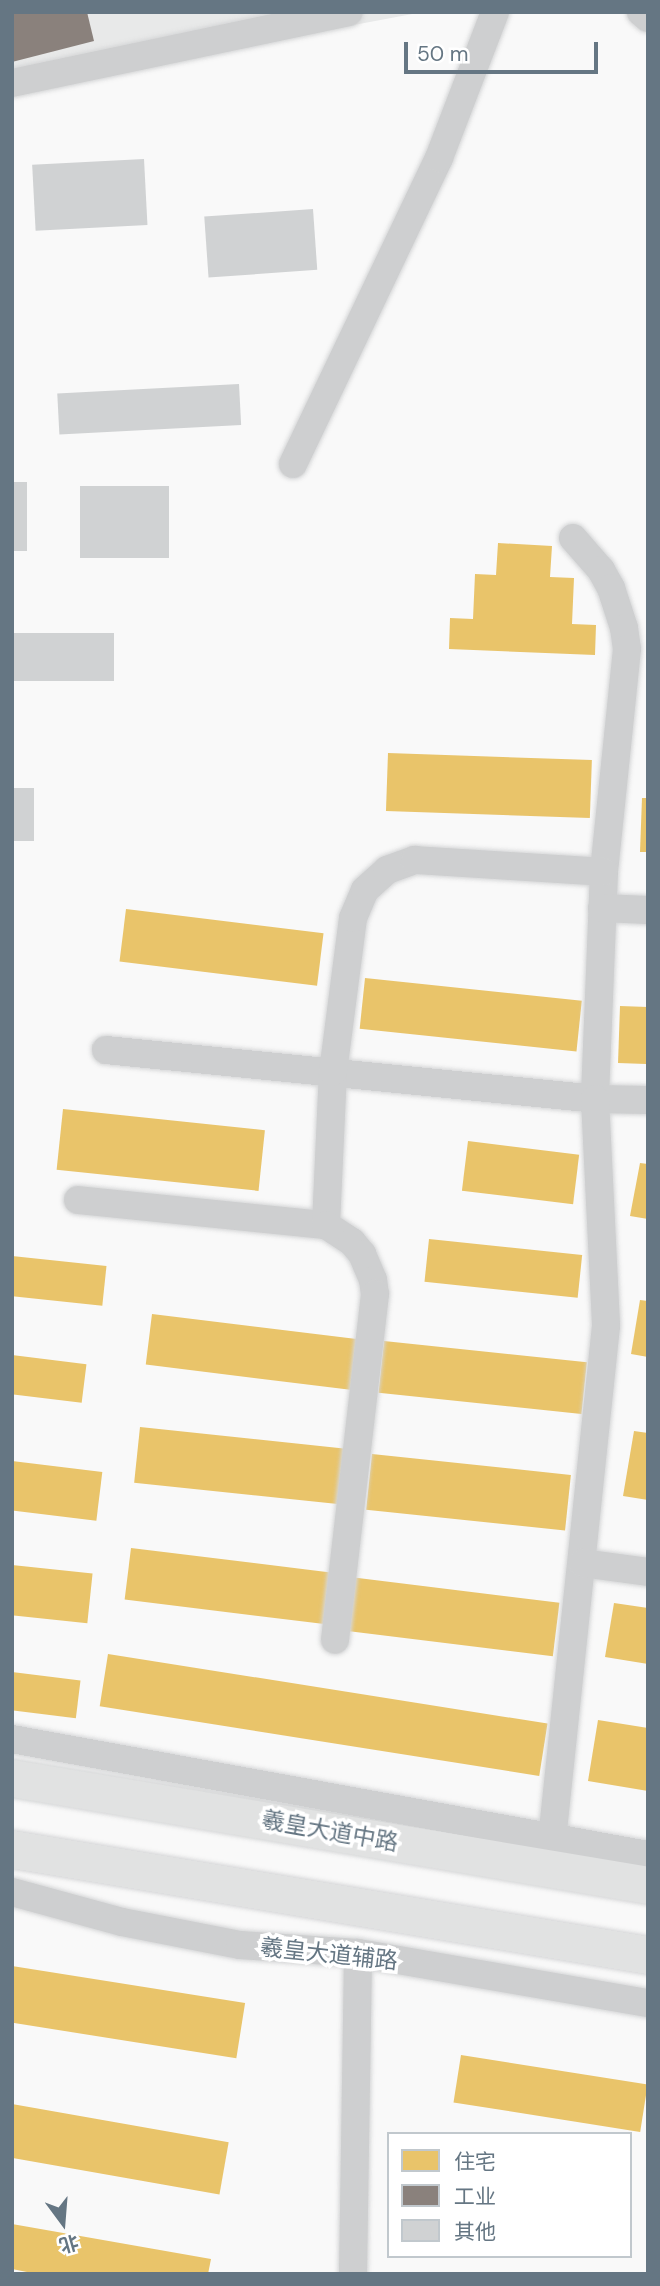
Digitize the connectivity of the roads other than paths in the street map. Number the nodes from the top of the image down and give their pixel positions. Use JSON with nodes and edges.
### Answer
{"nodes":[{"id":1,"x":349,"y":12,"type":"edge"},
{"id":2,"x":495,"y":12,"type":"edge"},
{"id":3,"x":641,"y":12,"type":"edge"},
{"id":4,"x":648,"y":18,"type":"edge"},
{"id":5,"x":12,"y":83,"type":"edge"},
{"id":6,"x":293,"y":464,"type":"dead end"},
{"id":7,"x":573,"y":538,"type":"dead end"},
{"id":8,"x":604,"y":872,"type":"junction"},
{"id":9,"x":602,"y":908,"type":"junction"},
{"id":10,"x":648,"y":910,"type":"edge"},
{"id":11,"x":106,"y":1050,"type":"dead end"},
{"id":12,"x":333,"y":1072,"type":"junction"},
{"id":13,"x":595,"y":1099,"type":"junction"},
{"id":14,"x":648,"y":1100,"type":"edge"},
{"id":15,"x":78,"y":1200,"type":"dead end"},
{"id":16,"x":326,"y":1225,"type":"junction"},
{"id":17,"x":582,"y":1563,"type":"junction"},
{"id":18,"x":648,"y":1572,"type":"edge"},
{"id":19,"x":335,"y":1640,"type":"dead end"},
{"id":20,"x":12,"y":1740,"type":"edge"},
{"id":21,"x":12,"y":1778,"type":"edge"},
{"id":22,"x":12,"y":1849,"type":"edge"},
{"id":23,"x":551,"y":1854,"type":"junction"},
{"id":24,"x":648,"y":1855,"type":"edge"},
{"id":25,"x":648,"y":1885,"type":"edge"},
{"id":26,"x":12,"y":1892,"type":"edge"},
{"id":27,"x":358,"y":1953,"type":"junction"},
{"id":28,"x":648,"y":1955,"type":"edge"},
{"id":29,"x":648,"y":2003,"type":"edge"},
{"id":30,"x":353,"y":2274,"type":"edge"}],
"edges":[{"from":1,"to":5,"type":"street"},
{"from":2,"to":6,"type":"street"},
{"from":3,"to":4,"type":"street"},
{"from":7,"to":8,"type":"street"},
{"from":8,"to":9,"type":"street"},
{"from":8,"to":12,"type":"street"},
{"from":9,"to":10,"type":"street"},
{"from":9,"to":13,"type":"street"},
{"from":11,"to":12,"type":"street"},
{"from":12,"to":13,"type":"street"},
{"from":12,"to":16,"type":"street"},
{"from":13,"to":14,"type":"street"},
{"from":13,"to":17,"type":"street"},
{"from":15,"to":16,"type":"street"},
{"from":16,"to":19,"type":"street"},
{"from":17,"to":18,"type":"street"},
{"from":17,"to":23,"type":"street"},
{"from":20,"to":23,"type":"street"},
{"from":21,"to":23,"type":"main road","name":"羲皇大道中路"},
{"from":22,"to":28,"type":"main road"},
{"from":23,"to":24,"type":"street"},
{"from":23,"to":25,"type":"main road","name":"羲皇大道中路"},
{"from":26,"to":27,"type":"street","name":"羲皇大道辅路"},
{"from":27,"to":29,"type":"street","name":"羲皇大道辅路"},
{"from":27,"to":30,"type":"street"}]}
